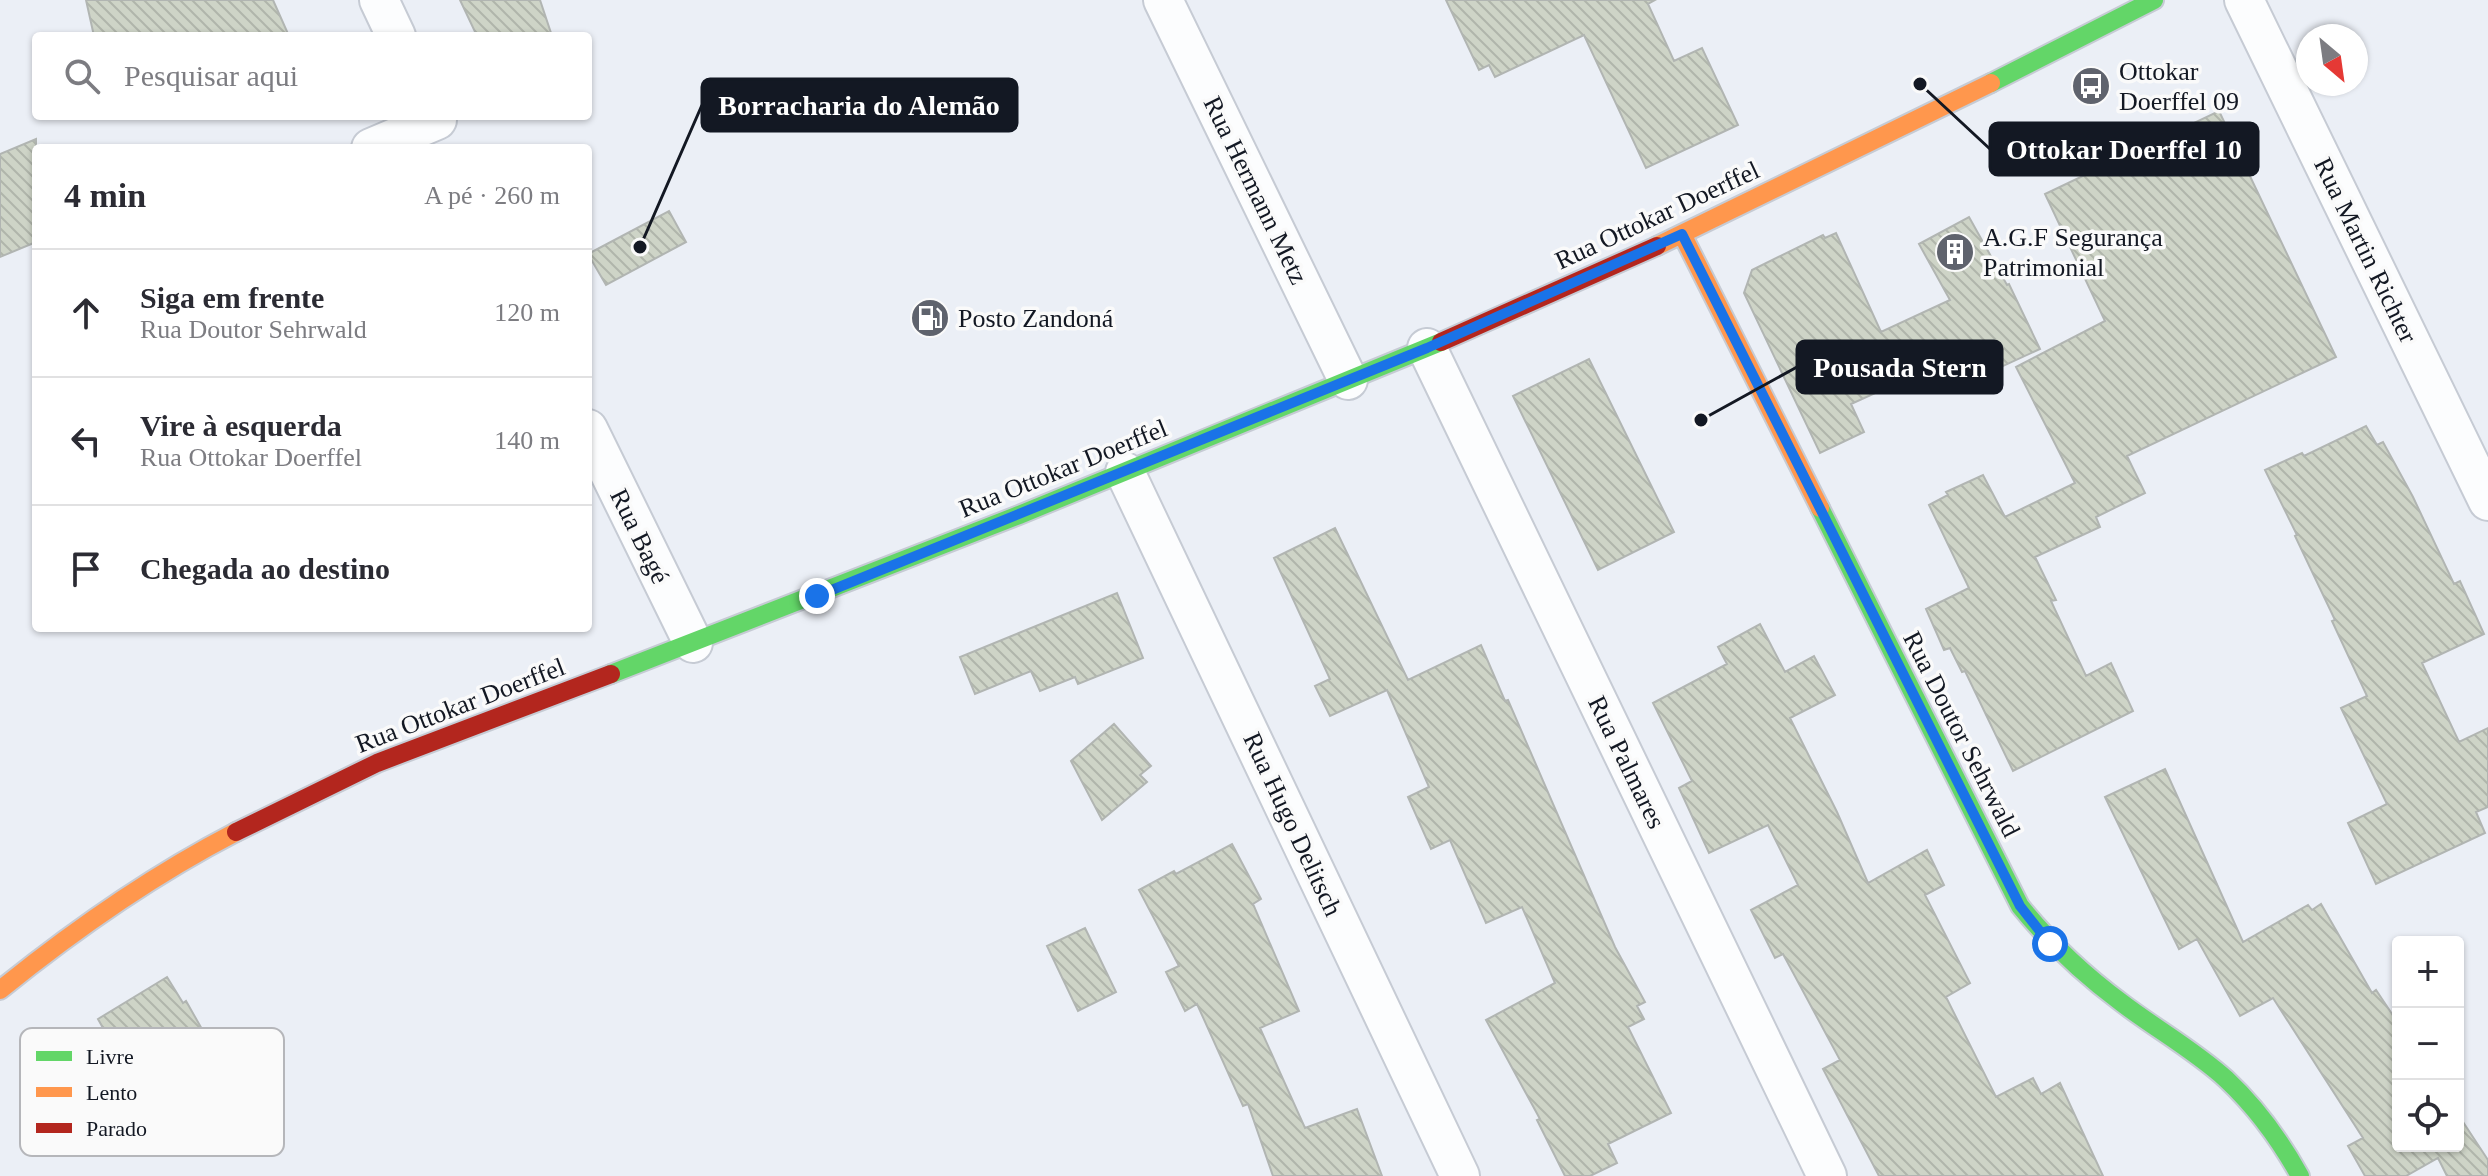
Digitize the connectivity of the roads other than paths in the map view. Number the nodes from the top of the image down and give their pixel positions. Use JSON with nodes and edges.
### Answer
{"nodes":[{"id":1,"x":379,"y":0,"type":"edge"},
{"id":2,"x":1163,"y":0,"type":"edge"},
{"id":3,"x":2154,"y":0,"type":"edge"},
{"id":4,"x":2244,"y":0,"type":"edge"},
{"id":5,"x":394,"y":32,"type":"edge"},
{"id":6,"x":441,"y":128,"type":"edge"},
{"id":7,"x":385,"y":144,"type":"edge"},
{"id":8,"x":1682,"y":234,"type":"junction"},
{"id":9,"x":1427,"y":348,"type":"junction"},
{"id":10,"x":1348,"y":380,"type":"junction"},
{"id":11,"x":592,"y":437,"type":"edge"},
{"id":12,"x":1125,"y":472,"type":"junction"},
{"id":13,"x":2488,"y":501,"type":"edge"},
{"id":14,"x":693,"y":643,"type":"junction"},
{"id":15,"x":0,"y":990,"type":"edge"},
{"id":16,"x":1460,"y":1176,"type":"edge"},
{"id":17,"x":1827,"y":1176,"type":"edge"},
{"id":18,"x":2300,"y":1176,"type":"edge"}],
"edges":[{"from":1,"to":5,"type":"street"},
{"from":2,"to":10,"type":"street","name":"Rua Hermann Metz"},
{"from":3,"to":8,"type":"main road","name":"Rua Ottokar Doerffel"},
{"from":4,"to":13,"type":"street","name":"Rua Martin Richter"},
{"from":6,"to":7,"type":"street"},
{"from":8,"to":9,"type":"main road","name":"Rua Ottokar Doerffel"},
{"from":8,"to":18,"type":"main road","name":"Rua Doutor Sehrwald"},
{"from":9,"to":10,"type":"main road","name":"Rua Ottokar Doerffel"},
{"from":9,"to":17,"type":"street","name":"Rua Palmares"},
{"from":10,"to":12,"type":"main road","name":"Rua Ottokar Doerffel"},
{"from":11,"to":14,"type":"street","name":"Rua Bagé"},
{"from":12,"to":14,"type":"main road","name":"Rua Ottokar Doerffel"},
{"from":12,"to":16,"type":"street","name":"Rua Hugo Delitsch"},
{"from":14,"to":15,"type":"main road","name":"Rua Ottokar Doerffel"}]}
